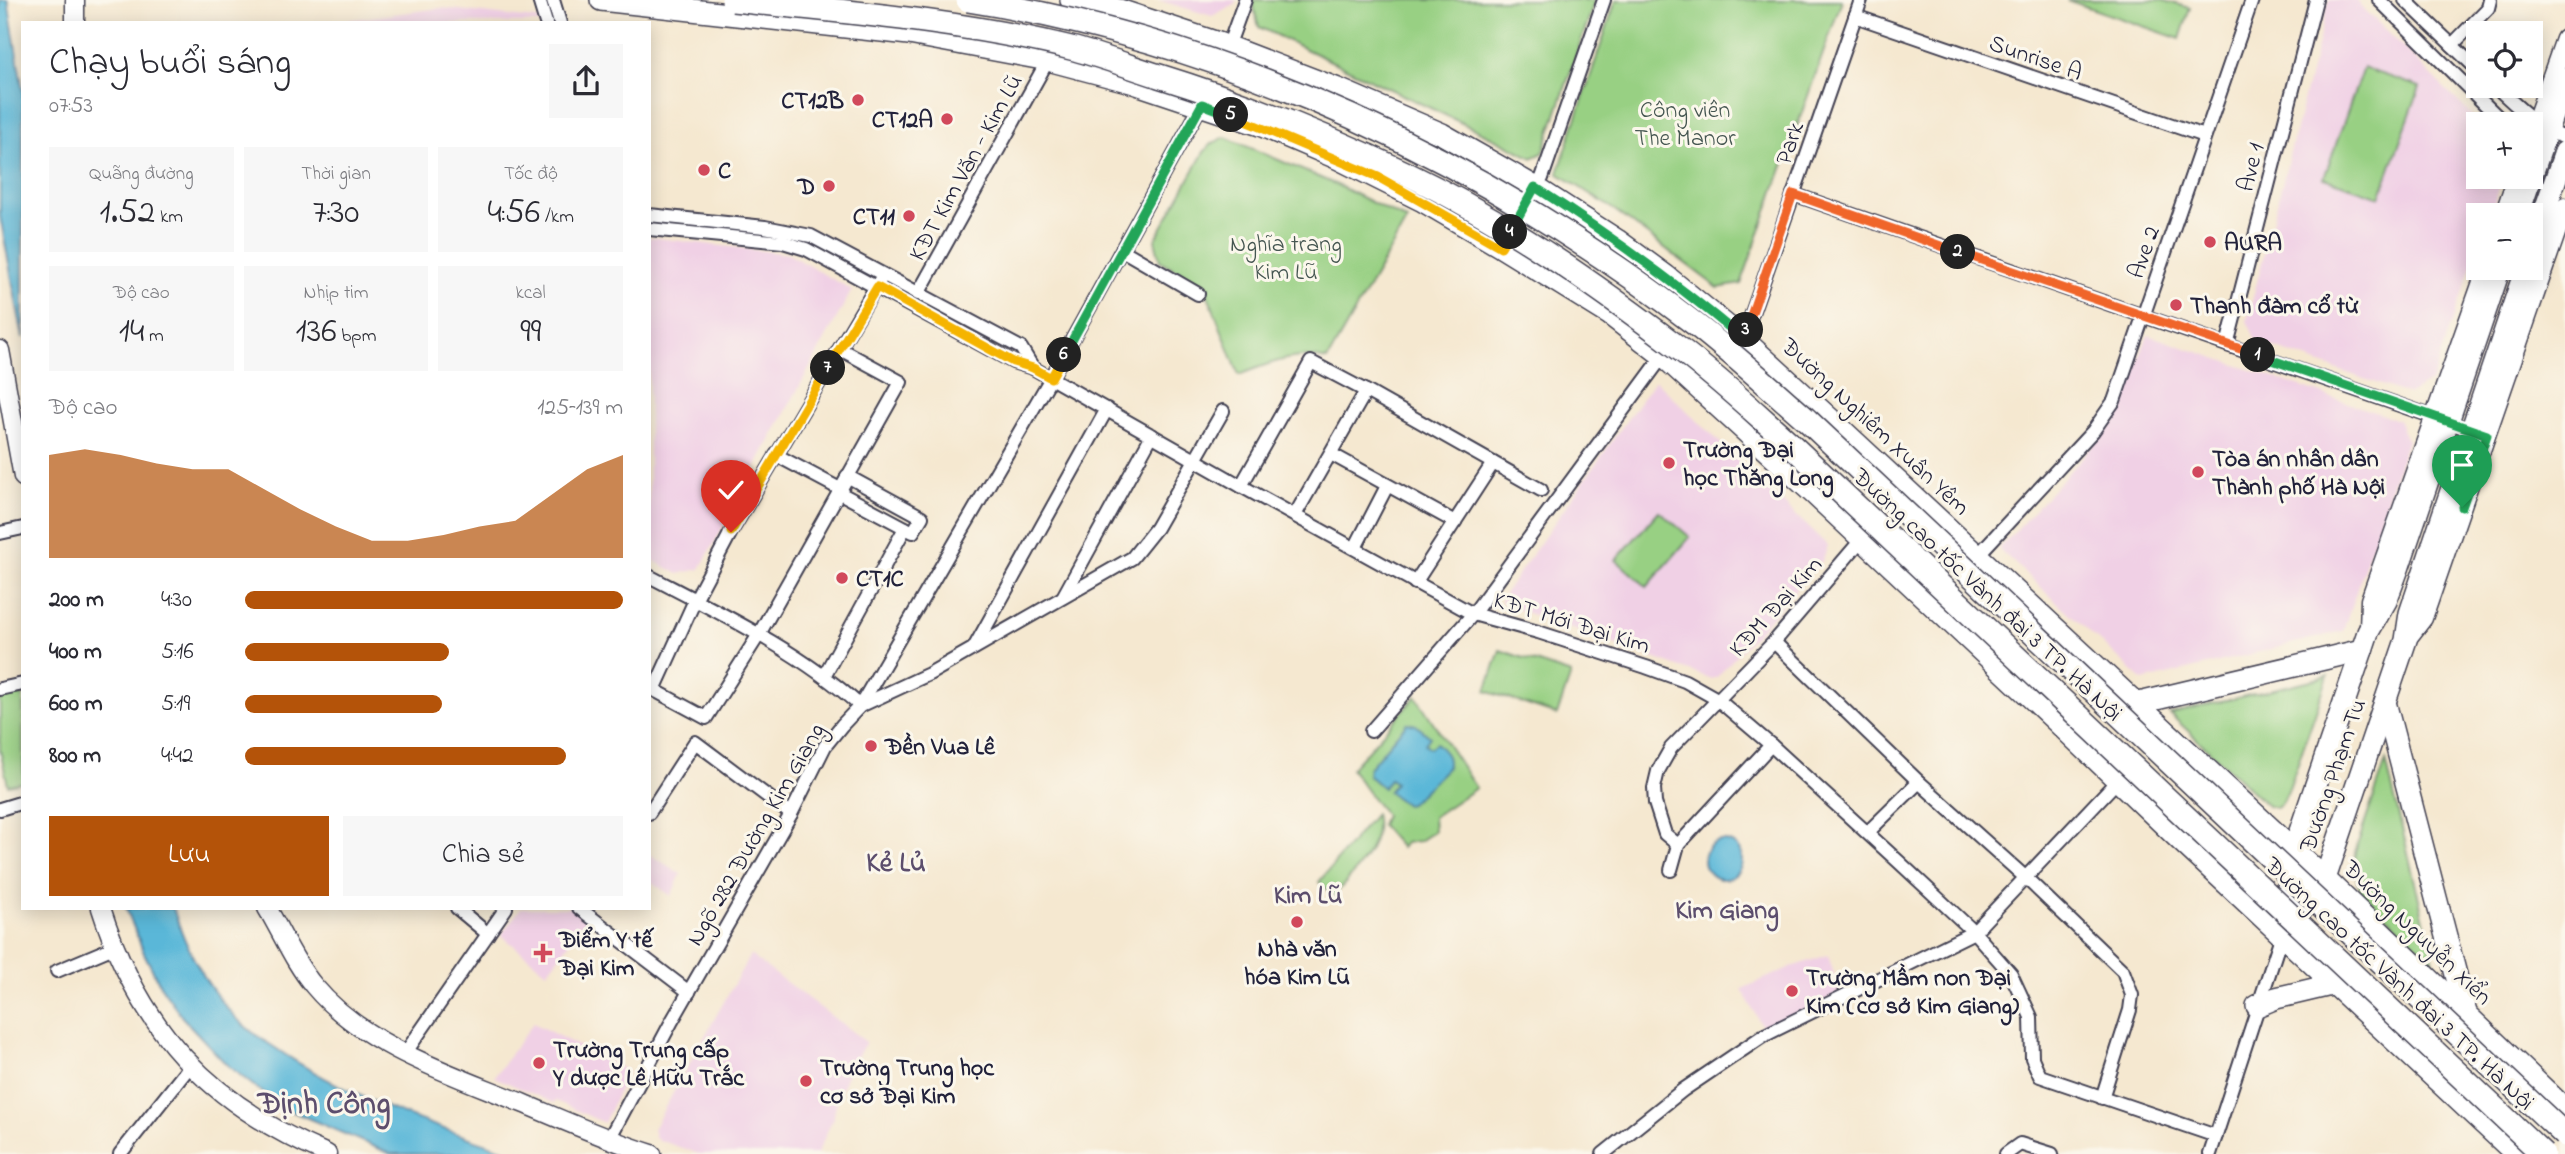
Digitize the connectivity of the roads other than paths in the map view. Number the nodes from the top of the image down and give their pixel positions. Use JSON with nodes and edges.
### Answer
{"nodes":[{"id":1,"x":75,"y":0,"type":"edge"},
{"id":2,"x":539,"y":0,"type":"edge"},
{"id":3,"x":553,"y":0,"type":"edge"},
{"id":4,"x":601,"y":0,"type":"edge"},
{"id":5,"x":733,"y":0,"type":"edge"},
{"id":6,"x":968,"y":0,"type":"edge"},
{"id":7,"x":1072,"y":0,"type":"edge"},
{"id":8,"x":1245,"y":0,"type":"edge"},
{"id":9,"x":1604,"y":0,"type":"edge"},
{"id":10,"x":1861,"y":0,"type":"edge"},
{"id":11,"x":2252,"y":0,"type":"edge"},
{"id":12,"x":2316,"y":0,"type":"edge"},
{"id":13,"x":2379,"y":0,"type":"edge"},
{"id":14,"x":2405,"y":0,"type":"edge"},
{"id":15,"x":2490,"y":0,"type":"edge"},
{"id":16,"x":1855,"y":16,"type":"junction"},
{"id":17,"x":75,"y":21,"type":"edge"},
{"id":18,"x":545,"y":21,"type":"edge"},
{"id":19,"x":559,"y":21,"type":"edge"},
{"id":20,"x":2565,"y":39,"type":"edge"},
{"id":21,"x":2452,"y":45,"type":"junction"},
{"id":22,"x":1228,"y":47,"type":"junction"},
{"id":23,"x":2466,"y":58,"type":"edge"},
{"id":24,"x":1048,"y":60,"type":"junction"},
{"id":25,"x":2565,"y":78,"type":"edge"},
{"id":26,"x":2505,"y":98,"type":"edge"},
{"id":27,"x":1202,"y":104,"type":"junction"},
{"id":28,"x":2493,"y":112,"type":"edge"},
{"id":29,"x":2518,"y":112,"type":"edge"},
{"id":30,"x":2543,"y":131,"type":"edge"},
{"id":31,"x":2543,"y":134,"type":"edge"},
{"id":32,"x":2204,"y":136,"type":"junction"},
{"id":33,"x":2543,"y":141,"type":"edge"},
{"id":34,"x":2564,"y":160,"type":"edge"},
{"id":35,"x":1535,"y":187,"type":"junction"},
{"id":36,"x":1793,"y":194,"type":"junction"},
{"id":37,"x":2565,"y":206,"type":"edge"},
{"id":38,"x":651,"y":215,"type":"edge"},
{"id":39,"x":2543,"y":218,"type":"edge"},
{"id":40,"x":651,"y":229,"type":"edge"},
{"id":41,"x":764,"y":233,"type":"junction"},
{"id":42,"x":1501,"y":247,"type":"junction"},
{"id":43,"x":1122,"y":250,"type":"junction"},
{"id":44,"x":830,"y":254,"type":"junction"},
{"id":45,"x":883,"y":275,"type":"junction"},
{"id":46,"x":2483,"y":280,"type":"edge"},
{"id":47,"x":2495,"y":280,"type":"edge"},
{"id":48,"x":2522,"y":280,"type":"edge"},
{"id":49,"x":877,"y":287,"type":"junction"},
{"id":50,"x":1198,"y":294,"type":"dead end"},
{"id":51,"x":918,"y":295,"type":"junction"},
{"id":52,"x":2144,"y":317,"type":"junction"},
{"id":53,"x":1743,"y":339,"type":"junction"},
{"id":54,"x":2227,"y":345,"type":"junction"},
{"id":55,"x":1021,"y":348,"type":"junction"},
{"id":56,"x":840,"y":349,"type":"junction"},
{"id":57,"x":0,"y":351,"type":"edge"},
{"id":58,"x":1663,"y":356,"type":"junction"},
{"id":59,"x":1013,"y":362,"type":"junction"},
{"id":60,"x":1033,"y":368,"type":"junction"},
{"id":61,"x":1051,"y":378,"type":"junction"},
{"id":62,"x":1366,"y":391,"type":"junction"},
{"id":63,"x":4,"y":402,"type":"edge"},
{"id":64,"x":1107,"y":409,"type":"junction"},
{"id":65,"x":1223,"y":411,"type":"dead end"},
{"id":66,"x":2442,"y":420,"type":"junction"},
{"id":67,"x":2478,"y":432,"type":"junction"},
{"id":68,"x":1152,"y":435,"type":"junction"},
{"id":69,"x":1331,"y":454,"type":"junction"},
{"id":70,"x":776,"y":455,"type":"junction"},
{"id":71,"x":1196,"y":461,"type":"junction"},
{"id":72,"x":1493,"y":463,"type":"junction"},
{"id":73,"x":21,"y":469,"type":"edge"},
{"id":74,"x":848,"y":476,"type":"junction"},
{"id":75,"x":1241,"y":486,"type":"junction"},
{"id":76,"x":1387,"y":486,"type":"junction"},
{"id":77,"x":839,"y":490,"type":"junction"},
{"id":78,"x":1541,"y":490,"type":"dead end"},
{"id":79,"x":887,"y":498,"type":"junction"},
{"id":80,"x":879,"y":514,"type":"junction"},
{"id":81,"x":1295,"y":515,"type":"junction"},
{"id":82,"x":1455,"y":522,"type":"junction"},
{"id":83,"x":21,"y":528,"type":"edge"},
{"id":84,"x":905,"y":528,"type":"junction"},
{"id":85,"x":0,"y":533,"type":"edge"},
{"id":86,"x":1862,"y":539,"type":"junction"},
{"id":87,"x":1356,"y":548,"type":"junction"},
{"id":88,"x":1977,"y":556,"type":"junction"},
{"id":89,"x":651,"y":577,"type":"edge"},
{"id":90,"x":1415,"y":583,"type":"junction"},
{"id":91,"x":1063,"y":597,"type":"junction"},
{"id":92,"x":695,"y":600,"type":"junction"},
{"id":93,"x":1473,"y":614,"type":"junction"},
{"id":94,"x":758,"y":636,"type":"junction"},
{"id":95,"x":2365,"y":641,"type":"junction"},
{"id":96,"x":1774,"y":642,"type":"junction"},
{"id":97,"x":974,"y":648,"type":"junction"},
{"id":98,"x":824,"y":676,"type":"junction"},
{"id":99,"x":21,"y":684,"type":"edge"},
{"id":100,"x":0,"y":689,"type":"edge"},
{"id":101,"x":1717,"y":699,"type":"junction"},
{"id":102,"x":2385,"y":702,"type":"junction"},
{"id":103,"x":2136,"y":704,"type":"junction"},
{"id":104,"x":860,"y":706,"type":"junction"},
{"id":105,"x":1371,"y":731,"type":"dead end"},
{"id":106,"x":1771,"y":745,"type":"junction"},
{"id":107,"x":2118,"y":780,"type":"junction"},
{"id":108,"x":1919,"y":782,"type":"junction"},
{"id":109,"x":651,"y":807,"type":"edge"},
{"id":110,"x":2252,"y":812,"type":"joint"},
{"id":111,"x":791,"y":814,"type":"junction"},
{"id":112,"x":1868,"y":832,"type":"junction"},
{"id":113,"x":1678,"y":845,"type":"junction"},
{"id":114,"x":2293,"y":851,"type":"junction"},
{"id":115,"x":1671,"y":870,"type":"dead end"},
{"id":116,"x":2026,"y":878,"type":"junction"},
{"id":117,"x":2325,"y":878,"type":"junction"},
{"id":118,"x":102,"y":910,"type":"edge"},
{"id":119,"x":459,"y":910,"type":"edge"},
{"id":120,"x":505,"y":910,"type":"edge"},
{"id":121,"x":582,"y":910,"type":"edge"},
{"id":122,"x":275,"y":911,"type":"edge"},
{"id":123,"x":1974,"y":932,"type":"junction"},
{"id":124,"x":488,"y":934,"type":"junction"},
{"id":125,"x":2282,"y":934,"type":"junction"},
{"id":126,"x":114,"y":947,"type":"junction"},
{"id":127,"x":57,"y":971,"type":"dead end"},
{"id":128,"x":2335,"y":984,"type":"junction"},
{"id":129,"x":689,"y":992,"type":"junction"},
{"id":130,"x":2257,"y":1006,"type":"junction"},
{"id":131,"x":2466,"y":1013,"type":"junction"},
{"id":132,"x":406,"y":1052,"type":"junction"},
{"id":133,"x":190,"y":1066,"type":"junction"},
{"id":134,"x":2547,"y":1091,"type":"junction"},
{"id":135,"x":2102,"y":1098,"type":"junction"},
{"id":136,"x":2565,"y":1109,"type":"edge"},
{"id":137,"x":2565,"y":1128,"type":"edge"},
{"id":138,"x":2565,"y":1135,"type":"edge"},
{"id":139,"x":2216,"y":1136,"type":"junction"},
{"id":140,"x":609,"y":1139,"type":"junction"},
{"id":141,"x":120,"y":1154,"type":"edge"},
{"id":142,"x":327,"y":1154,"type":"edge"},
{"id":143,"x":652,"y":1154,"type":"edge"},
{"id":144,"x":1603,"y":1154,"type":"edge"},
{"id":145,"x":2006,"y":1154,"type":"edge"},
{"id":146,"x":2052,"y":1154,"type":"edge"},
{"id":147,"x":2210,"y":1154,"type":"edge"},
{"id":148,"x":2516,"y":1154,"type":"edge"},
{"id":149,"x":2543,"y":1154,"type":"edge"}],
"edges":[{"from":1,"to":17,"type":"main road"},
{"from":2,"to":18,"type":"street"},
{"from":3,"to":19,"type":"street"},
{"from":4,"to":24,"type":"main road"},
{"from":5,"to":149,"type":"highway","name":"Đường cao tốc Vành đai 3 TP. Hà Nội","bridge":true},
{"from":6,"to":138,"type":"highway","name":"Đường cao tốc Vành đai 3 TP. Hà Nội","bridge":true},
{"from":7,"to":22,"type":"main road","name":"Đường Nghiêm Xuân Yêm"},
{"from":8,"to":22,"type":"street"},
{"from":9,"to":35,"type":"street"},
{"from":10,"to":16,"type":"street","name":"Park"},
{"from":11,"to":32,"type":"street","name":"Ave 2"},
{"from":12,"to":54,"type":"street","name":"Ave 1"},
{"from":13,"to":28,"type":"street"},
{"from":14,"to":21,"type":"street"},
{"from":15,"to":21,"type":"street"},
{"from":16,"to":32,"type":"street","name":"Sunrise A"},
{"from":16,"to":36,"type":"street","name":"Park"},
{"from":20,"to":30,"type":"main road"},
{"from":21,"to":23,"type":"street"},
{"from":22,"to":35,"type":"main road","name":"Đường Nghiêm Xuân Yêm"},
{"from":24,"to":27,"type":"main road"},
{"from":24,"to":51,"type":"street","name":"KĐT Kim Văn - Kim Lũ"},
{"from":25,"to":31,"type":"main road"},
{"from":26,"to":29,"type":"street"},
{"from":27,"to":42,"type":"main road"},
{"from":27,"to":43,"type":"street"},
{"from":32,"to":52,"type":"street","name":"Ave 2"},
{"from":33,"to":34,"type":"street"},
{"from":34,"to":39,"type":"main road"},
{"from":35,"to":42,"type":"main road"},
{"from":35,"to":53,"type":"main road","name":"Đường Nghiêm Xuân Yêm"},
{"from":36,"to":52,"type":"street"},
{"from":36,"to":53,"type":"street","name":"Park"},
{"from":37,"to":67,"type":"main road","name":"Đường Phạm Tu"},
{"from":38,"to":41,"type":"street","name":"KĐT Kim Văn - Kim Lũ"},
{"from":40,"to":41,"type":"street","name":"KĐT Kim Văn - Kim Lũ"},
{"from":41,"to":44,"type":"street","name":"KĐT Kim Văn - Kim Lũ"},
{"from":42,"to":58,"type":"main road"},
{"from":43,"to":50,"type":"street"},
{"from":43,"to":61,"type":"street"},
{"from":44,"to":45,"type":"street","name":"KĐT Kim Văn - Kim Lũ"},
{"from":44,"to":49,"type":"street","name":"KĐT Kim Văn - Kim Lũ"},
{"from":45,"to":49,"type":"street"},
{"from":45,"to":51,"type":"street","name":"KĐT Kim Văn - Kim Lũ"},
{"from":46,"to":66,"type":"main road","name":"Đường Phạm Tu"},
{"from":47,"to":66,"type":"main road","name":"Đường Phạm Tu"},
{"from":48,"to":67,"type":"main road","name":"Đường Phạm Tu"},
{"from":49,"to":56,"type":"street"},
{"from":49,"to":59,"type":"street","name":"KĐT Kim Văn - Kim Lũ"},
{"from":51,"to":55,"type":"street","name":"KĐT Kim Văn - Kim Lũ"},
{"from":52,"to":54,"type":"street"},
{"from":52,"to":88,"type":"street","name":"Ave 2"},
{"from":53,"to":88,"type":"main road","name":"Đường Nghiêm Xuân Yêm"},
{"from":54,"to":66,"type":"street"},
{"from":55,"to":59,"type":"street"},
{"from":55,"to":60,"type":"street"},
{"from":56,"to":70,"type":"street"},
{"from":56,"to":74,"type":"street"},
{"from":57,"to":63,"type":"main road"},
{"from":58,"to":86,"type":"main road"},
{"from":58,"to":93,"type":"street"},
{"from":59,"to":60,"type":"street","name":"KĐT Kim Văn - Kim Lũ"},
{"from":60,"to":61,"type":"street","name":"KĐT Kim Văn - Kim Lũ"},
{"from":61,"to":64,"type":"street","name":"KĐT Mới Đại Kim"},
{"from":61,"to":104,"type":"street"},
{"from":62,"to":69,"type":"street"},
{"from":62,"to":72,"type":"street"},
{"from":62,"to":75,"type":"street"},
{"from":63,"to":73,"type":"main road"},
{"from":64,"to":68,"type":"street","name":"KĐT Mới Đại Kim"},
{"from":64,"to":97,"type":"street"},
{"from":65,"to":71,"type":"street","name":"Ngõ 282 Đường Kim Giang"},
{"from":66,"to":67,"type":"street"},
{"from":66,"to":95,"type":"main road","name":"Đường Phạm Tu"},
{"from":67,"to":102,"type":"main road","name":"Đường Phạm Tu"},
{"from":68,"to":71,"type":"street","name":"KĐT Mới Đại Kim"},
{"from":68,"to":91,"type":"street"},
{"from":69,"to":76,"type":"street"},
{"from":69,"to":81,"type":"street"},
{"from":70,"to":77,"type":"street"},
{"from":70,"to":92,"type":"street"},
{"from":71,"to":75,"type":"street","name":"KĐT Mới Đại Kim"},
{"from":71,"to":91,"type":"street","name":"Ngõ 282 Đường Kim Giang"},
{"from":72,"to":78,"type":"street"},
{"from":72,"to":82,"type":"street"},
{"from":74,"to":77,"type":"street"},
{"from":74,"to":79,"type":"street"},
{"from":75,"to":81,"type":"street","name":"KĐT Mới Đại Kim"},
{"from":76,"to":82,"type":"street"},
{"from":76,"to":87,"type":"street"},
{"from":77,"to":80,"type":"street"},
{"from":77,"to":94,"type":"street"},
{"from":79,"to":80,"type":"street"},
{"from":79,"to":84,"type":"street"},
{"from":80,"to":84,"type":"street"},
{"from":81,"to":87,"type":"street","name":"KĐT Mới Đại Kim"},
{"from":82,"to":90,"type":"street"},
{"from":83,"to":85,"type":"street"},
{"from":84,"to":98,"type":"street"},
{"from":86,"to":96,"type":"street","name":"KĐM Đại Kim"},
{"from":86,"to":107,"type":"main road"},
{"from":87,"to":90,"type":"street","name":"KĐT Mới Đại Kim"},
{"from":88,"to":103,"type":"main road","name":"Đường Nghiêm Xuân Yêm"},
{"from":89,"to":92,"type":"street"},
{"from":90,"to":93,"type":"street","name":"KĐT Mới Đại Kim"},
{"from":91,"to":97,"type":"street","name":"Ngõ 282 Đường Kim Giang"},
{"from":92,"to":94,"type":"street"},
{"from":92,"to":94,"type":"street"},
{"from":93,"to":101,"type":"street","name":"KĐT Mới Đại Kim"},
{"from":93,"to":105,"type":"street"},
{"from":94,"to":98,"type":"street"},
{"from":95,"to":103,"type":"main road"},
{"from":95,"to":114,"type":"main road","name":"Đường Phạm Tu"},
{"from":96,"to":101,"type":"street","name":"KĐM Đại Kim"},
{"from":96,"to":108,"type":"street"},
{"from":97,"to":104,"type":"street","name":"Ngõ 282 Đường Kim Giang"},
{"from":98,"to":104,"type":"street"},
{"from":99,"to":100,"type":"street"},
{"from":101,"to":106,"type":"street","name":"KĐT Mới Đại Kim"},
{"from":101,"to":113,"type":"street"},
{"from":102,"to":117,"type":"main road","name":"Đường Phạm Tu"},
{"from":102,"to":131,"type":"main road"},
{"from":103,"to":110,"type":"main road","name":"Đường Nghiêm Xuân Yêm"},
{"from":104,"to":111,"type":"street","name":"Ngõ 282 Đường Kim Giang"},
{"from":106,"to":112,"type":"street","name":"KĐT Mới Đại Kim"},
{"from":106,"to":113,"type":"street"},
{"from":107,"to":116,"type":"street"},
{"from":107,"to":125,"type":"main road"},
{"from":108,"to":112,"type":"street"},
{"from":108,"to":116,"type":"street"},
{"from":109,"to":111,"type":"street"},
{"from":110,"to":114,"type":"main road","name":"Đường Nguyễn Xiển"},
{"from":111,"to":129,"type":"street","name":"Ngõ 282 Đường Kim Giang"},
{"from":112,"to":123,"type":"street","name":"KĐT Mới Đại Kim"},
{"from":113,"to":115,"type":"street"},
{"from":114,"to":117,"type":"main road","name":"Đường Nguyễn Xiển"},
{"from":114,"to":125,"type":"main road","name":"Đường Phạm Tu"},
{"from":116,"to":123,"type":"street"},
{"from":116,"to":135,"type":"street"},
{"from":117,"to":125,"type":"main road","name":"Đường Phạm Tu"},
{"from":117,"to":131,"type":"main road","name":"Đường Nguyễn Xiển"},
{"from":118,"to":126,"type":"main road"},
{"from":119,"to":124,"type":"street"},
{"from":120,"to":124,"type":"street"},
{"from":121,"to":129,"type":"street"},
{"from":122,"to":132,"type":"main road"},
{"from":123,"to":135,"type":"street","name":"KĐT Mới Đại Kim"},
{"from":123,"to":144,"type":"street"},
{"from":124,"to":132,"type":"street"},
{"from":125,"to":128,"type":"main road"},
{"from":125,"to":130,"type":"street"},
{"from":126,"to":127,"type":"street"},
{"from":126,"to":133,"type":"main road"},
{"from":128,"to":130,"type":"main road"},
{"from":128,"to":148,"type":"main road"},
{"from":129,"to":140,"type":"street","name":"Ngõ 282 Đường Kim Giang"},
{"from":130,"to":139,"type":"street"},
{"from":131,"to":134,"type":"main road","name":"Đường Nguyễn Xiển"},
{"from":132,"to":140,"type":"main road"},
{"from":133,"to":141,"type":"street"},
{"from":133,"to":142,"type":"main road"},
{"from":134,"to":136,"type":"main road","name":"Đường Nguyễn Xiển"},
{"from":134,"to":137,"type":"main road","name":"Đường Nguyễn Xiển"},
{"from":135,"to":139,"type":"street","name":"KĐT Mới Đại Kim"},
{"from":139,"to":147,"type":"street"},
{"from":140,"to":143,"type":"main road"},
{"from":145,"to":146,"type":"street"}]}
